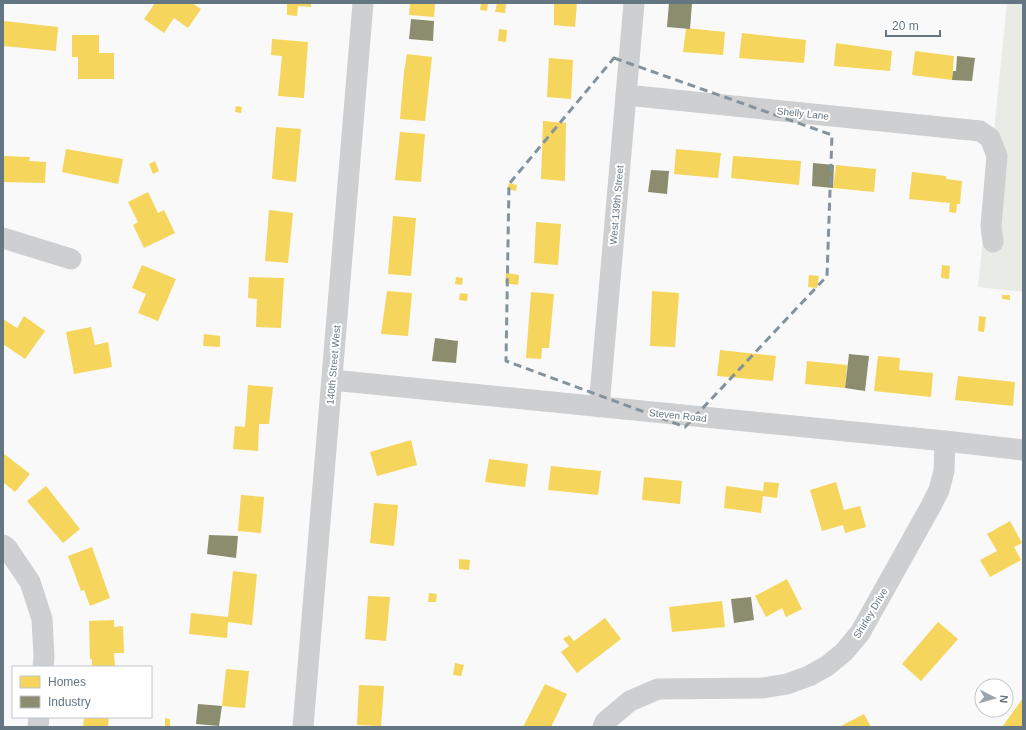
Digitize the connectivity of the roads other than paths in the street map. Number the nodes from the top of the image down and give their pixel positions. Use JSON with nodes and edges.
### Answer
{"nodes":[{"id":1,"x":364,"y":3,"type":"edge"},
{"id":2,"x":634,"y":3,"type":"edge"},
{"id":3,"x":626,"y":95,"type":"junction"},
{"id":4,"x":3,"y":238,"type":"edge"},
{"id":5,"x":993,"y":242,"type":"dead end"},
{"id":6,"x":71,"y":258,"type":"dead end"},
{"id":7,"x":332,"y":380,"type":"junction"},
{"id":8,"x":599,"y":407,"type":"junction"},
{"id":9,"x":945,"y":441,"type":"junction"},
{"id":10,"x":1023,"y":450,"type":"edge"},
{"id":11,"x":3,"y":545,"type":"edge"},
{"id":12,"x":43,"y":666,"type":"edge"},
{"id":13,"x":304,"y":727,"type":"edge"},
{"id":14,"x":603,"y":727,"type":"edge"}],
"edges":[{"from":1,"to":7,"type":"street","name":"140th Street West"},
{"from":2,"to":3,"type":"street","name":"West 139th Street"},
{"from":3,"to":5,"type":"street","name":"Shelly Lane"},
{"from":3,"to":8,"type":"street","name":"West 139th Street"},
{"from":4,"to":6,"type":"street"},
{"from":7,"to":8,"type":"street","name":"Steven Road"},
{"from":7,"to":13,"type":"street","name":"140th Street West"},
{"from":8,"to":9,"type":"street","name":"Steven Road"},
{"from":9,"to":10,"type":"street","name":"Steven Road"},
{"from":9,"to":14,"type":"street","name":"Shirley Drive"},
{"from":11,"to":12,"type":"street"}]}
